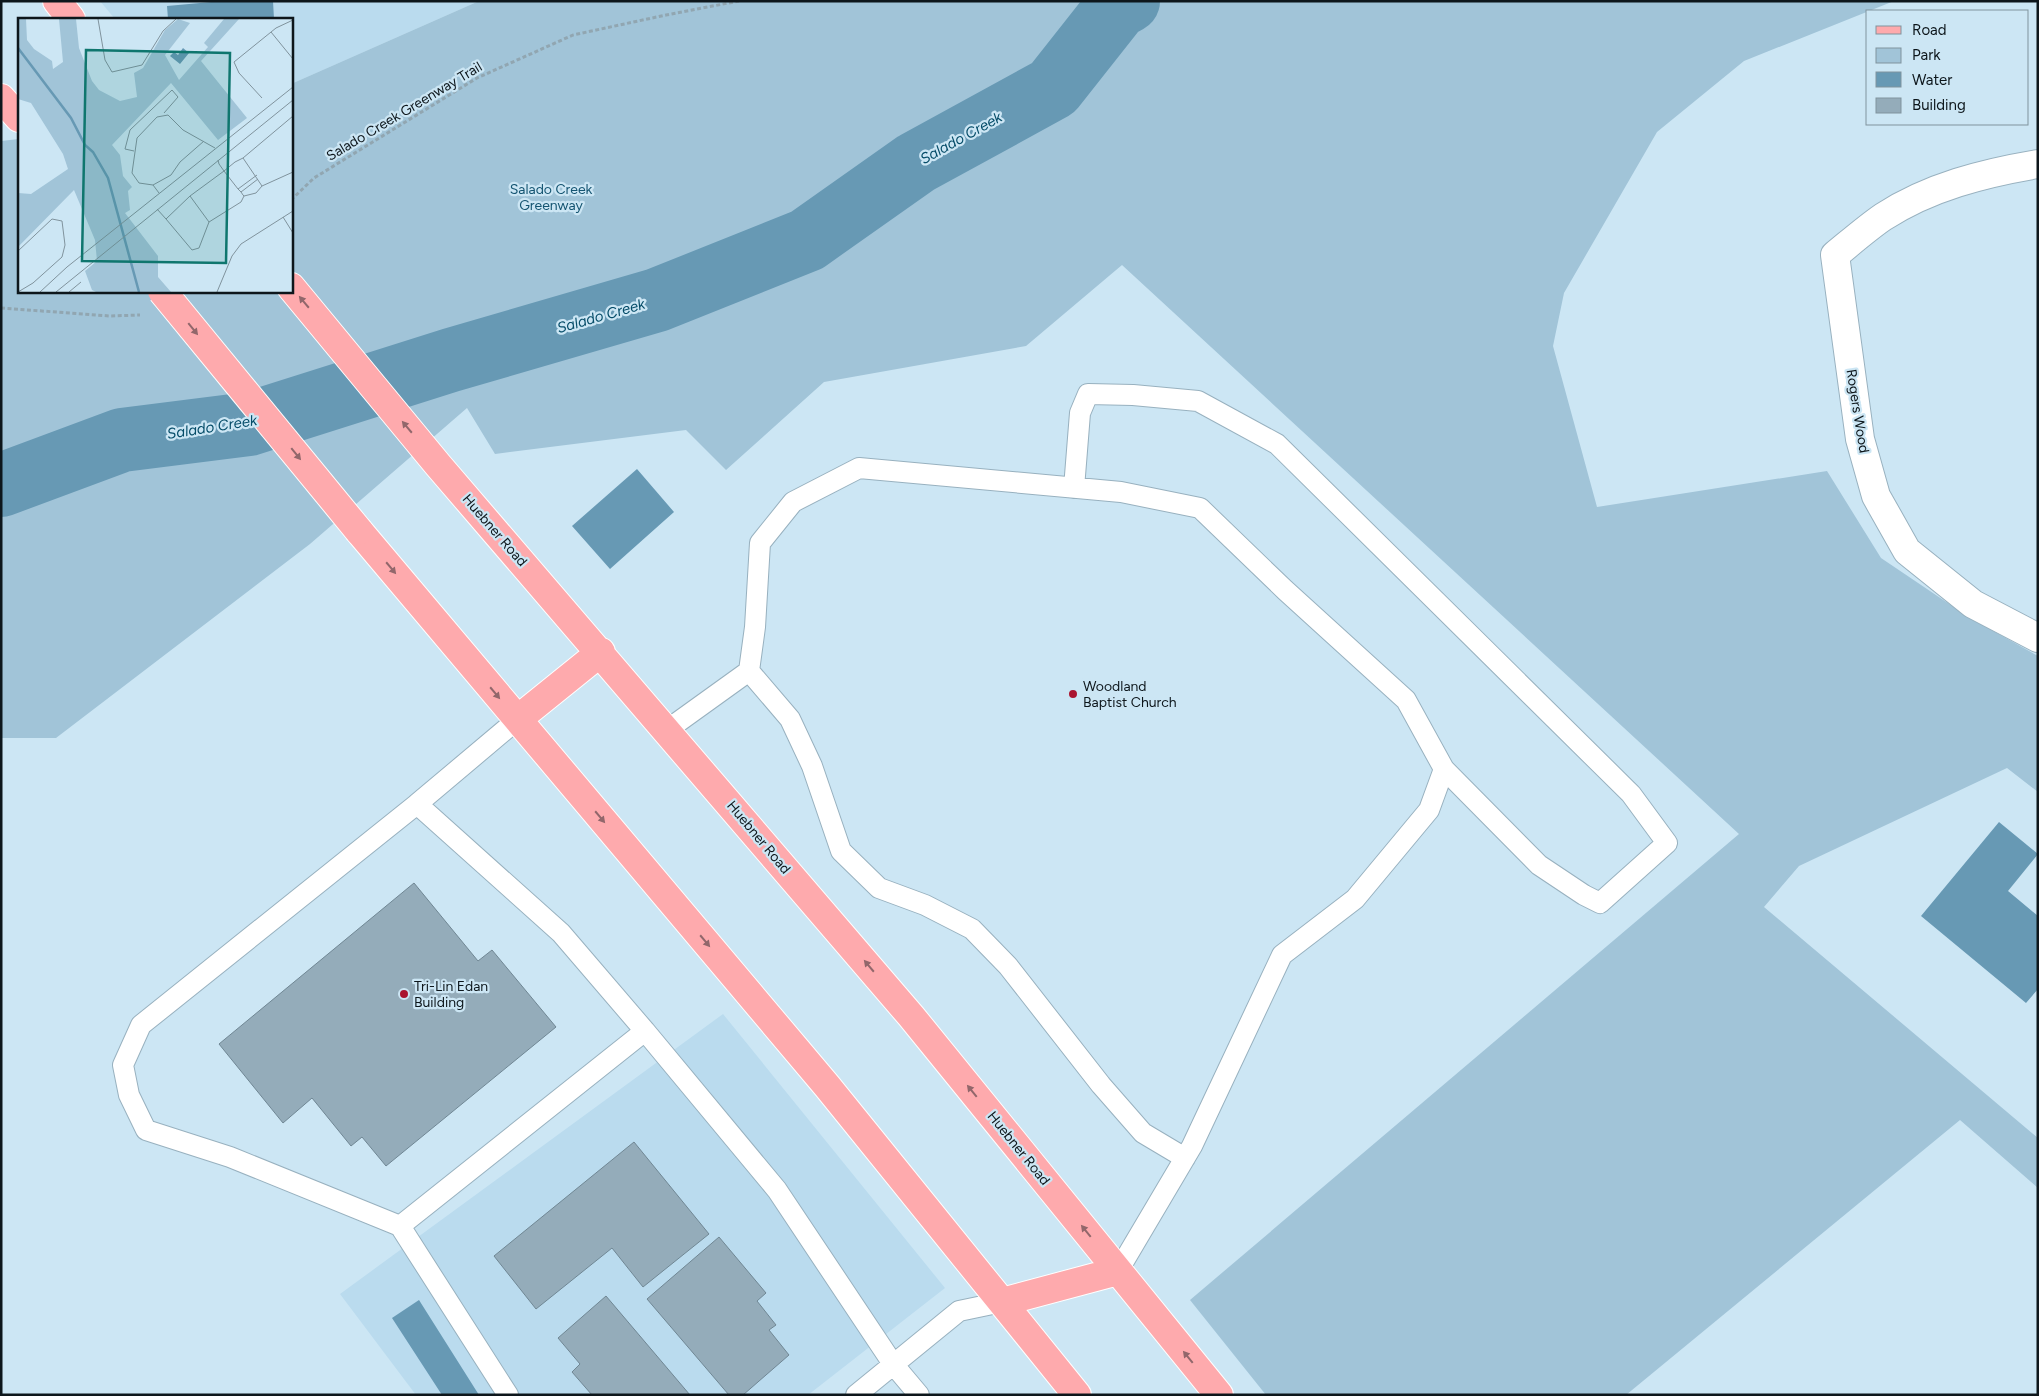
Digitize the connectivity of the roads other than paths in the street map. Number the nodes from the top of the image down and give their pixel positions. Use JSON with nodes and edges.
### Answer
{"nodes":[{"id":1,"x":57,"y":1,"type":"edge"},
{"id":2,"x":70,"y":18,"type":"edge"},
{"id":3,"x":1,"y":98,"type":"edge"},
{"id":4,"x":18,"y":117,"type":"edge"},
{"id":5,"x":2038,"y":164,"type":"edge"},
{"id":6,"x":292,"y":287,"type":"edge"},
{"id":7,"x":163,"y":292,"type":"edge"},
{"id":8,"x":1074,"y":488,"type":"junction"},
{"id":9,"x":2038,"y":638,"type":"edge"},
{"id":10,"x":600,"y":652,"type":"junction"},
{"id":11,"x":749,"y":671,"type":"junction"},
{"id":12,"x":518,"y":719,"type":"junction"},
{"id":13,"x":668,"y":730,"type":"junction"},
{"id":14,"x":1444,"y":769,"type":"junction"},
{"id":15,"x":417,"y":804,"type":"junction"},
{"id":16,"x":645,"y":1031,"type":"junction"},
{"id":17,"x":1185,"y":1158,"type":"junction"},
{"id":18,"x":400,"y":1226,"type":"junction"},
{"id":19,"x":1118,"y":1271,"type":"junction"},
{"id":20,"x":1002,"y":1302,"type":"junction"},
{"id":21,"x":893,"y":1364,"type":"junction"},
{"id":22,"x":508,"y":1395,"type":"edge"},
{"id":23,"x":856,"y":1395,"type":"edge"},
{"id":24,"x":920,"y":1395,"type":"edge"},
{"id":25,"x":1078,"y":1395,"type":"edge"},
{"id":26,"x":1219,"y":1395,"type":"edge"}],
"edges":[{"from":1,"to":2,"type":"main road"},
{"from":3,"to":4,"type":"main road"},
{"from":5,"to":9,"type":"street","name":"Rogers Wood"},
{"from":10,"to":6,"type":"main road","name":"Huebner Road","one_way":true},
{"from":7,"to":12,"type":"main road","one_way":true,"bridge":true},
{"from":8,"to":11,"type":"lane"},
{"from":8,"to":14,"type":"lane"},
{"from":8,"to":14,"type":"lane"},
{"from":10,"to":12,"type":"main road"},
{"from":10,"to":13,"type":"main road","name":"Huebner Road"},
{"from":11,"to":13,"type":"lane"},
{"from":11,"to":17,"type":"lane"},
{"from":12,"to":15,"type":"lane"},
{"from":12,"to":20,"type":"main road","one_way":true},
{"from":19,"to":13,"type":"main road","name":"Huebner Road","one_way":true},
{"from":14,"to":17,"type":"lane"},
{"from":15,"to":16,"type":"lane"},
{"from":15,"to":18,"type":"lane"},
{"from":16,"to":18,"type":"lane"},
{"from":16,"to":21,"type":"lane"},
{"from":17,"to":19,"type":"lane"},
{"from":18,"to":22,"type":"lane"},
{"from":19,"to":20,"type":"main road"},
{"from":26,"to":19,"type":"main road","name":"Huebner Road","one_way":true},
{"from":20,"to":21,"type":"lane"},
{"from":20,"to":25,"type":"main road"},
{"from":21,"to":23,"type":"lane"},
{"from":21,"to":24,"type":"lane"}]}
